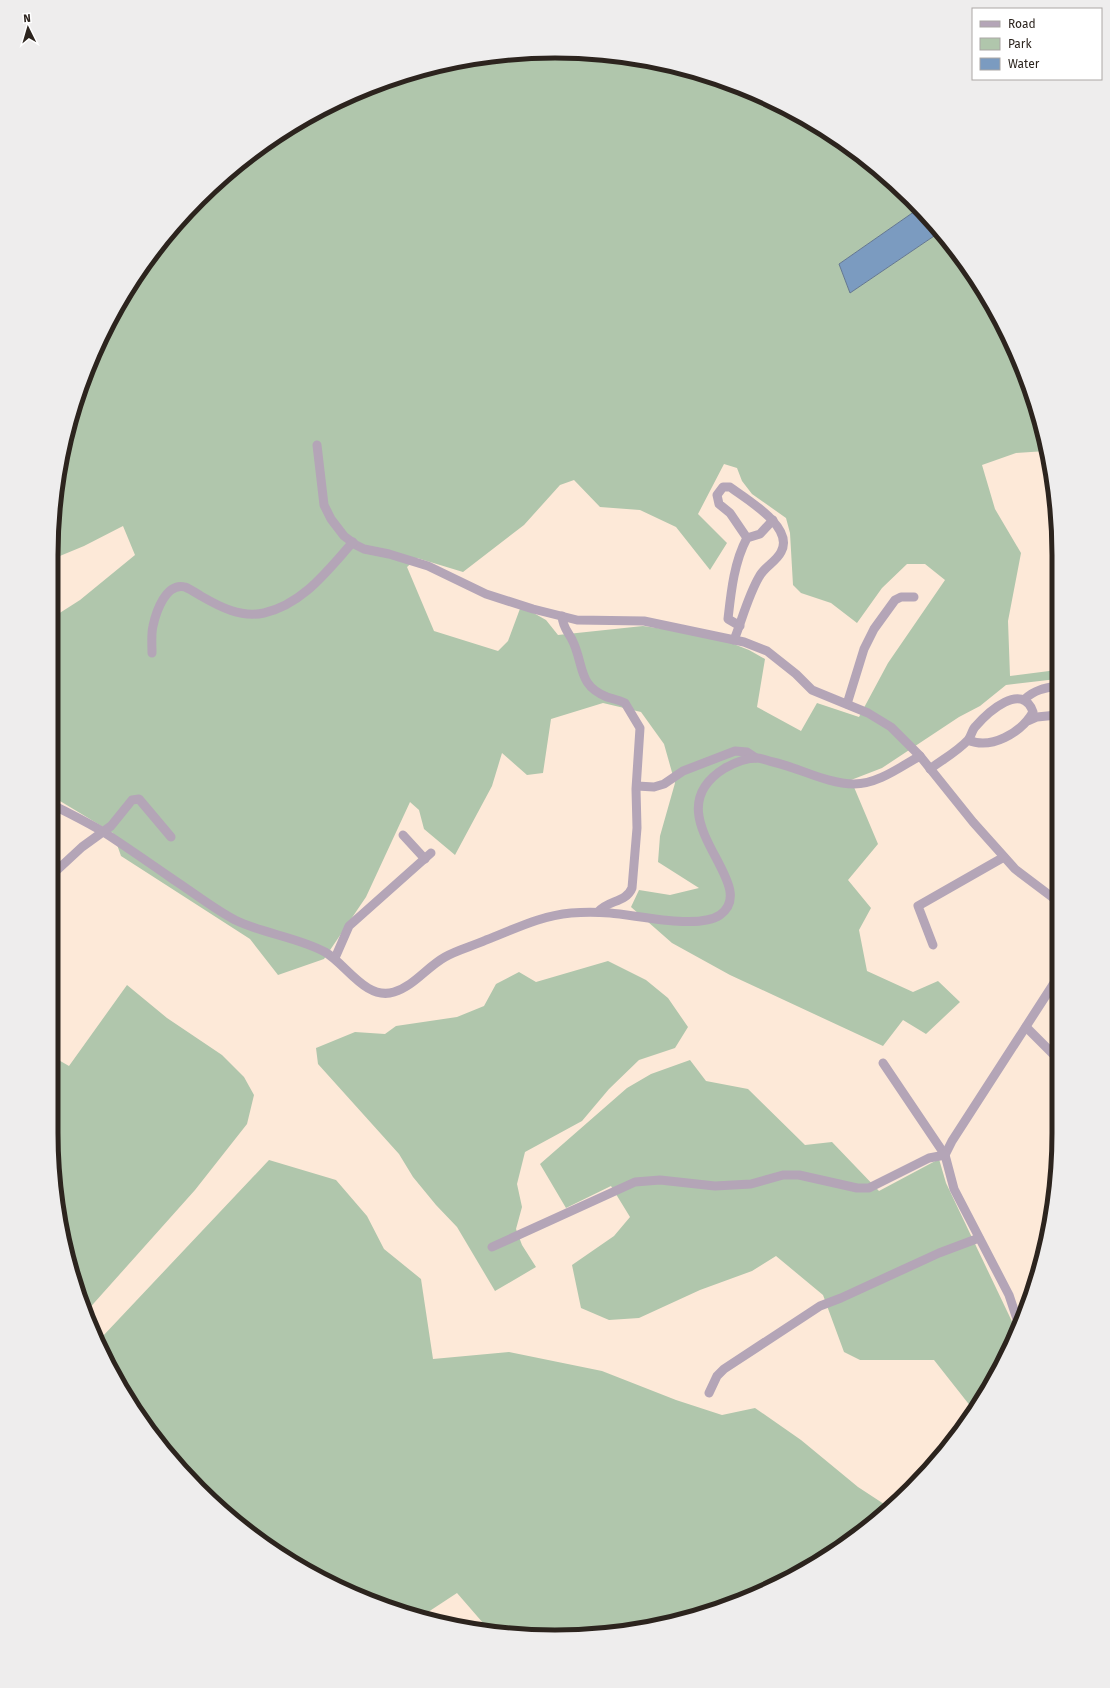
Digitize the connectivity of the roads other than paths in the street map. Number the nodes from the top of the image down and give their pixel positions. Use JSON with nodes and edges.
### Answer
{"nodes":[{"id":1,"x":317,"y":445,"type":"dead end"},
{"id":2,"x":773,"y":520,"type":"junction"},
{"id":3,"x":747,"y":538,"type":"junction"},
{"id":4,"x":353,"y":542,"type":"junction"},
{"id":5,"x":914,"y":597,"type":"dead end"},
{"id":6,"x":562,"y":616,"type":"junction"},
{"id":7,"x":740,"y":626,"type":"junction"},
{"id":8,"x":734,"y":640,"type":"junction"},
{"id":9,"x":152,"y":653,"type":"dead end"},
{"id":10,"x":1052,"y":687,"type":"edge"},
{"id":11,"x":1025,"y":699,"type":"junction"},
{"id":12,"x":847,"y":704,"type":"junction"},
{"id":13,"x":1052,"y":716,"type":"edge"},
{"id":14,"x":1028,"y":721,"type":"junction"},
{"id":15,"x":968,"y":740,"type":"junction"},
{"id":16,"x":920,"y":756,"type":"junction"},
{"id":17,"x":756,"y":758,"type":"junction"},
{"id":18,"x":930,"y":769,"type":"junction"},
{"id":19,"x":637,"y":786,"type":"junction"},
{"id":20,"x":58,"y":808,"type":"edge"},
{"id":21,"x":103,"y":832,"type":"junction"},
{"id":22,"x":403,"y":835,"type":"dead end"},
{"id":23,"x":171,"y":837,"type":"dead end"},
{"id":24,"x":1004,"y":857,"type":"junction"},
{"id":25,"x":58,"y":869,"type":"edge"},
{"id":26,"x":1052,"y":897,"type":"edge"},
{"id":27,"x":598,"y":912,"type":"junction"},
{"id":28,"x":933,"y":945,"type":"dead end"},
{"id":29,"x":335,"y":958,"type":"junction"},
{"id":30,"x":1052,"y":986,"type":"edge"},
{"id":31,"x":1026,"y":1028,"type":"junction"},
{"id":32,"x":1052,"y":1053,"type":"edge"},
{"id":33,"x":883,"y":1063,"type":"dead end"},
{"id":34,"x":945,"y":1155,"type":"junction"},
{"id":35,"x":979,"y":1238,"type":"junction"},
{"id":36,"x":492,"y":1247,"type":"dead end"},
{"id":37,"x":1016,"y":1317,"type":"edge"},
{"id":38,"x":709,"y":1393,"type":"dead end"}],
"edges":[{"from":1,"to":4,"type":"street"},
{"from":2,"to":3,"type":"street"},
{"from":2,"to":3,"type":"street"},
{"from":2,"to":7,"type":"street"},
{"from":3,"to":7,"type":"street"},
{"from":4,"to":6,"type":"street"},
{"from":4,"to":9,"type":"street"},
{"from":5,"to":12,"type":"street"},
{"from":6,"to":8,"type":"street"},
{"from":6,"to":19,"type":"street"},
{"from":7,"to":8,"type":"street"},
{"from":8,"to":12,"type":"street"},
{"from":10,"to":11,"type":"street"},
{"from":11,"to":14,"type":"street"},
{"from":11,"to":15,"type":"street"},
{"from":12,"to":16,"type":"street"},
{"from":13,"to":14,"type":"street"},
{"from":14,"to":15,"type":"street"},
{"from":15,"to":18,"type":"street"},
{"from":16,"to":17,"type":"street"},
{"from":16,"to":18,"type":"street"},
{"from":17,"to":19,"type":"street"},
{"from":17,"to":27,"type":"street"},
{"from":18,"to":24,"type":"street"},
{"from":19,"to":27,"type":"street"},
{"from":20,"to":21,"type":"street"},
{"from":21,"to":23,"type":"street"},
{"from":21,"to":25,"type":"street"},
{"from":21,"to":29,"type":"street"},
{"from":22,"to":29,"type":"street"},
{"from":24,"to":26,"type":"street"},
{"from":24,"to":28,"type":"street"},
{"from":27,"to":29,"type":"street"},
{"from":30,"to":31,"type":"street"},
{"from":31,"to":32,"type":"street"},
{"from":31,"to":34,"type":"street"},
{"from":33,"to":34,"type":"street"},
{"from":34,"to":35,"type":"street"},
{"from":34,"to":36,"type":"street"},
{"from":35,"to":37,"type":"street"},
{"from":35,"to":38,"type":"street"}]}
